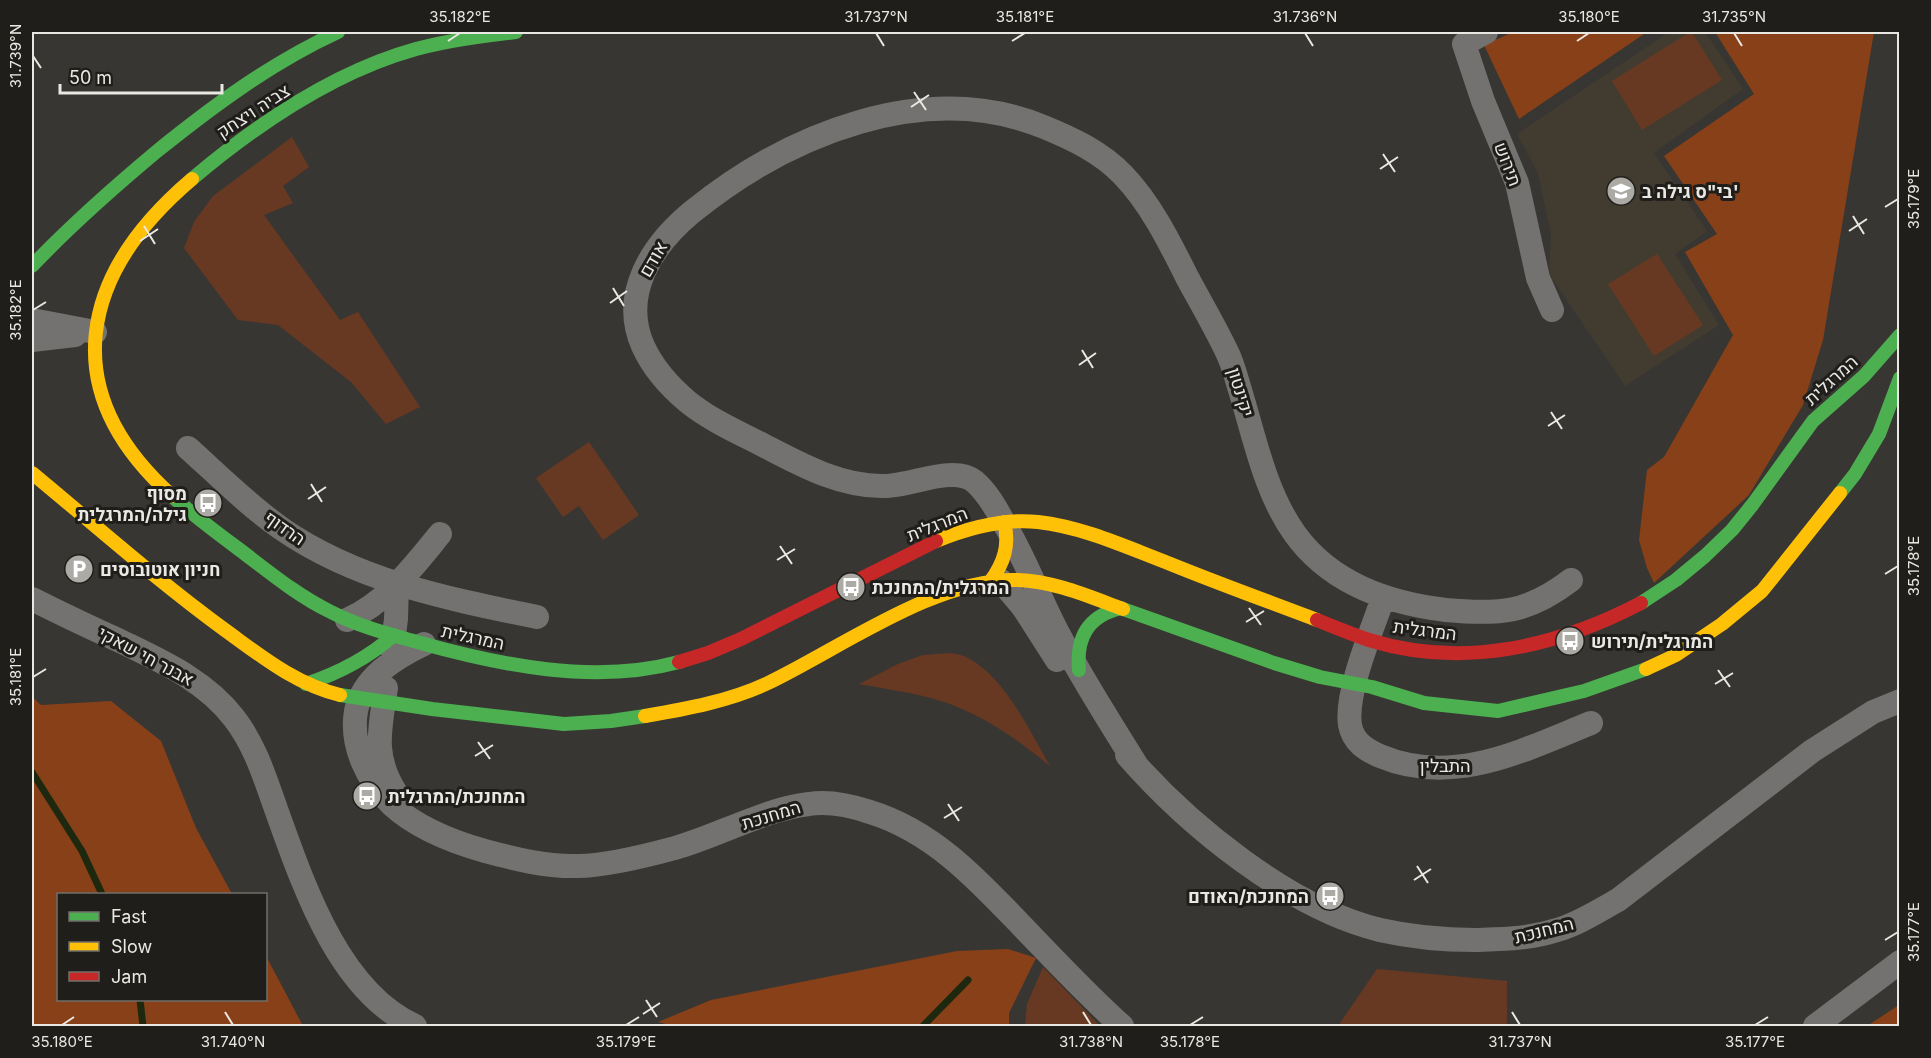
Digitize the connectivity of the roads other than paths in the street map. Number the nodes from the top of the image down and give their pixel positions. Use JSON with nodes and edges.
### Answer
{"nodes":[{"id":1,"x":338,"y":32,"type":"edge"},
{"id":2,"x":516,"y":32,"type":"edge"},
{"id":3,"x":1486,"y":32,"type":"edge"},
{"id":4,"x":302,"y":42,"type":"edge"},
{"id":5,"x":1033,"y":122,"type":"joint"},
{"id":6,"x":32,"y":266,"type":"edge"},
{"id":7,"x":1552,"y":310,"type":"dead end"},
{"id":8,"x":32,"y":320,"type":"edge"},
{"id":9,"x":95,"y":332,"type":"junction"},
{"id":10,"x":1899,"y":335,"type":"edge"},
{"id":11,"x":32,"y":340,"type":"edge"},
{"id":12,"x":1899,"y":378,"type":"edge"},
{"id":13,"x":188,"y":448,"type":"dead end"},
{"id":14,"x":32,"y":473,"type":"edge"},
{"id":15,"x":967,"y":477,"type":"junction"},
{"id":16,"x":1004,"y":522,"type":"junction"},
{"id":17,"x":970,"y":527,"type":"junction"},
{"id":18,"x":440,"y":534,"type":"dead end"},
{"id":19,"x":1572,"y":580,"type":"dead end"},
{"id":20,"x":996,"y":581,"type":"junction"},
{"id":21,"x":1035,"y":582,"type":"junction"},
{"id":22,"x":398,"y":584,"type":"junction"},
{"id":23,"x":1383,"y":598,"type":"junction"},
{"id":24,"x":32,"y":599,"type":"edge"},
{"id":25,"x":1121,"y":608,"type":"junction"},
{"id":26,"x":537,"y":617,"type":"dead end"},
{"id":27,"x":347,"y":620,"type":"junction"},
{"id":28,"x":394,"y":635,"type":"junction"},
{"id":29,"x":1369,"y":640,"type":"junction"},
{"id":30,"x":424,"y":644,"type":"junction"},
{"id":31,"x":390,"y":664,"type":"junction"},
{"id":32,"x":1079,"y":670,"type":"junction"},
{"id":33,"x":306,"y":684,"type":"junction"},
{"id":34,"x":1354,"y":685,"type":"junction"},
{"id":35,"x":359,"y":699,"type":"junction"},
{"id":36,"x":1899,"y":701,"type":"edge"},
{"id":37,"x":384,"y":703,"type":"junction"},
{"id":38,"x":1591,"y":723,"type":"dead end"},
{"id":39,"x":1137,"y":766,"type":"junction"},
{"id":40,"x":420,"y":824,"type":"junction"},
{"id":41,"x":297,"y":867,"type":"junction"},
{"id":42,"x":1899,"y":962,"type":"edge"},
{"id":43,"x":387,"y":1026,"type":"edge"},
{"id":44,"x":415,"y":1026,"type":"edge"},
{"id":45,"x":1122,"y":1026,"type":"edge"},
{"id":46,"x":1815,"y":1026,"type":"edge"}],
"edges":[{"from":1,"to":4,"type":"street","name":"צביה ויצחק"},
{"from":2,"to":9,"type":"street","name":"צביה ויצחק"},
{"from":3,"to":7,"type":"street","name":"תירוש"},
{"from":4,"to":6,"type":"street","name":"צביה ויצחק"},
{"from":5,"to":15,"type":"street","name":"אודם"},
{"from":5,"to":23,"type":"street","name":"יקינטון"},
{"from":8,"to":9,"type":"street"},
{"from":9,"to":11,"type":"street"},
{"from":9,"to":27,"type":"street","name":"המרגלית"},
{"from":10,"to":29,"type":"street","name":"המרגלית"},
{"from":12,"to":34,"type":"street"},
{"from":13,"to":22,"type":"street","name":"הרדוף"},
{"from":14,"to":33,"type":"street"},
{"from":15,"to":16,"type":"street"},
{"from":15,"to":17,"type":"street"},
{"from":16,"to":17,"type":"street","name":"המרגלית"},
{"from":16,"to":20,"type":"street"},
{"from":16,"to":21,"type":"street","name":"המחנכת"},
{"from":16,"to":29,"type":"street","name":"המרגלית"},
{"from":17,"to":30,"type":"street","name":"המרגלית"},
{"from":18,"to":22,"type":"street"},
{"from":19,"to":23,"type":"street"},
{"from":20,"to":21,"type":"street"},
{"from":20,"to":37,"type":"street"},
{"from":20,"to":39,"type":"street","name":"המחנכת"},
{"from":21,"to":25,"type":"street"},
{"from":21,"to":32,"type":"street","name":"המחנכת"},
{"from":22,"to":26,"type":"street","name":"הרדוף"},
{"from":22,"to":27,"type":"street"},
{"from":22,"to":28,"type":"street"},
{"from":23,"to":29,"type":"street"},
{"from":24,"to":41,"type":"street","name":"אבנר חי שאקי"},
{"from":25,"to":32,"type":"street"},
{"from":25,"to":34,"type":"street"},
{"from":27,"to":28,"type":"street","name":"המרגלית"},
{"from":28,"to":30,"type":"street","name":"המרגלית"},
{"from":28,"to":31,"type":"street","name":"המחנכת"},
{"from":28,"to":33,"type":"street"},
{"from":29,"to":34,"type":"street"},
{"from":30,"to":31,"type":"street"},
{"from":31,"to":35,"type":"street"},
{"from":31,"to":37,"type":"street","name":"המחנכת"},
{"from":32,"to":39,"type":"street","name":"המחנכת"},
{"from":33,"to":35,"type":"street"},
{"from":34,"to":38,"type":"street","name":"התבלין"},
{"from":35,"to":37,"type":"street"},
{"from":35,"to":40,"type":"street","name":"המחנכת"},
{"from":36,"to":39,"type":"street","name":"המחנכת"},
{"from":37,"to":40,"type":"street","name":"המחנכת"},
{"from":40,"to":45,"type":"street","name":"המחנכת"},
{"from":41,"to":43,"type":"street","name":"אבנר חי שאקי"},
{"from":41,"to":44,"type":"street","name":"אבנר חי שאקי"},
{"from":42,"to":46,"type":"street"}]}
